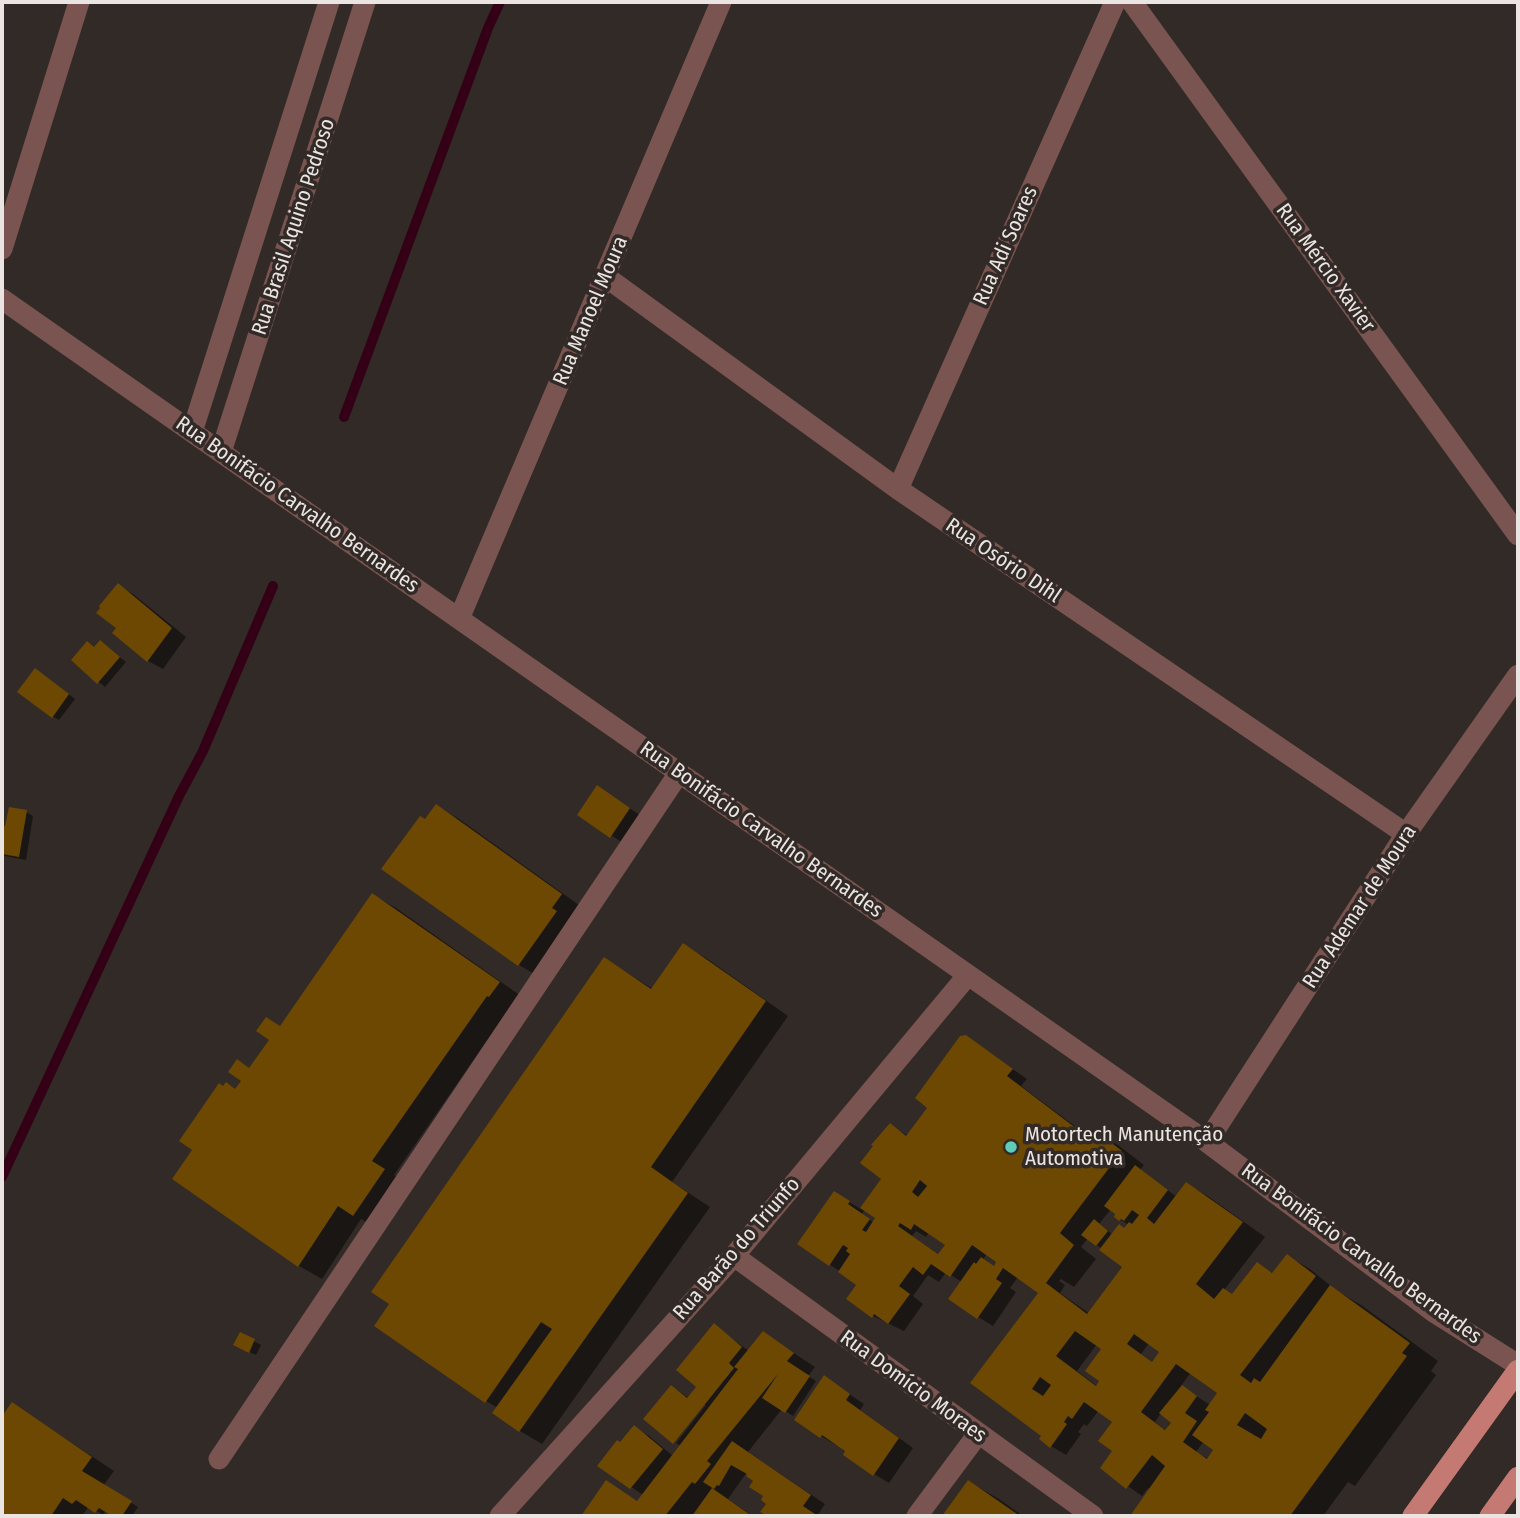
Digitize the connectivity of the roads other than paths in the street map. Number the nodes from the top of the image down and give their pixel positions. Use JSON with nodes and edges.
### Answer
{"nodes":[{"id":1,"x":79,"y":2,"type":"edge"},
{"id":2,"x":329,"y":2,"type":"edge"},
{"id":3,"x":365,"y":2,"type":"edge"},
{"id":4,"x":721,"y":2,"type":"edge"},
{"id":5,"x":1115,"y":2,"type":"edge"},
{"id":6,"x":1132,"y":2,"type":"edge"},
{"id":7,"x":2,"y":249,"type":"edge"},
{"id":8,"x":606,"y":277,"type":"junction"},
{"id":9,"x":2,"y":299,"type":"edge"},
{"id":10,"x":192,"y":432,"type":"junction"},
{"id":11,"x":221,"y":452,"type":"junction"},
{"id":12,"x":898,"y":489,"type":"junction"},
{"id":13,"x":1518,"y":535,"type":"edge"},
{"id":14,"x":459,"y":619,"type":"junction"},
{"id":15,"x":1518,"y":675,"type":"edge"},
{"id":16,"x":679,"y":773,"type":"junction"},
{"id":17,"x":1406,"y":834,"type":"junction"},
{"id":18,"x":968,"y":975,"type":"junction"},
{"id":19,"x":1207,"y":1143,"type":"junction"},
{"id":20,"x":734,"y":1256,"type":"junction"},
{"id":21,"x":1518,"y":1367,"type":"edge"},
{"id":22,"x":978,"y":1434,"type":"junction"},
{"id":23,"x":219,"y":1459,"type":"dead end"},
{"id":24,"x":1518,"y":1478,"type":"edge"},
{"id":25,"x":500,"y":1516,"type":"edge"},
{"id":26,"x":917,"y":1516,"type":"edge"},
{"id":27,"x":1093,"y":1516,"type":"edge"},
{"id":28,"x":1413,"y":1516,"type":"edge"},
{"id":29,"x":1490,"y":1516,"type":"edge"}],
"edges":[{"from":1,"to":7,"type":"street"},
{"from":2,"to":10,"type":"street","name":"Rua Brasil Aquino Pedroso"},
{"from":3,"to":11,"type":"street","name":"Rua Brasil Aquino Pedroso"},
{"from":4,"to":8,"type":"street","name":"Rua Manoel Moura"},
{"from":5,"to":12,"type":"street","name":"Rua Adi Soares"},
{"from":6,"to":13,"type":"street","name":"Rua Mércio Xavier"},
{"from":8,"to":12,"type":"street","name":"Rua Osório Dihl"},
{"from":8,"to":14,"type":"street","name":"Rua Manoel Moura"},
{"from":9,"to":10,"type":"street","name":"Rua Bonifácio Carvalho Bernardes"},
{"from":10,"to":11,"type":"street","name":"Rua Bonifácio Carvalho Bernardes"},
{"from":11,"to":14,"type":"street","name":"Rua Bonifácio Carvalho Bernardes"},
{"from":12,"to":17,"type":"street","name":"Rua Osório Dihl"},
{"from":14,"to":16,"type":"street","name":"Rua Bonifácio Carvalho Bernardes"},
{"from":15,"to":17,"type":"street","name":"Rua Ademar de Moura"},
{"from":16,"to":18,"type":"street","name":"Rua Bonifácio Carvalho Bernardes"},
{"from":16,"to":23,"type":"street"},
{"from":17,"to":19,"type":"street","name":"Rua Ademar de Moura"},
{"from":18,"to":19,"type":"street","name":"Rua Bonifácio Carvalho Bernardes"},
{"from":18,"to":20,"type":"street","name":"Rua Barão do Triunfo"},
{"from":19,"to":21,"type":"street","name":"Rua Bonifácio Carvalho Bernardes"},
{"from":20,"to":22,"type":"street","name":"Rua Domício Moraes"},
{"from":20,"to":25,"type":"street","name":"Rua Barão do Triunfo"},
{"from":21,"to":28,"type":"main road"},
{"from":22,"to":26,"type":"street"},
{"from":22,"to":27,"type":"street","name":"Rua Domício Moraes"},
{"from":24,"to":29,"type":"main road"}]}
